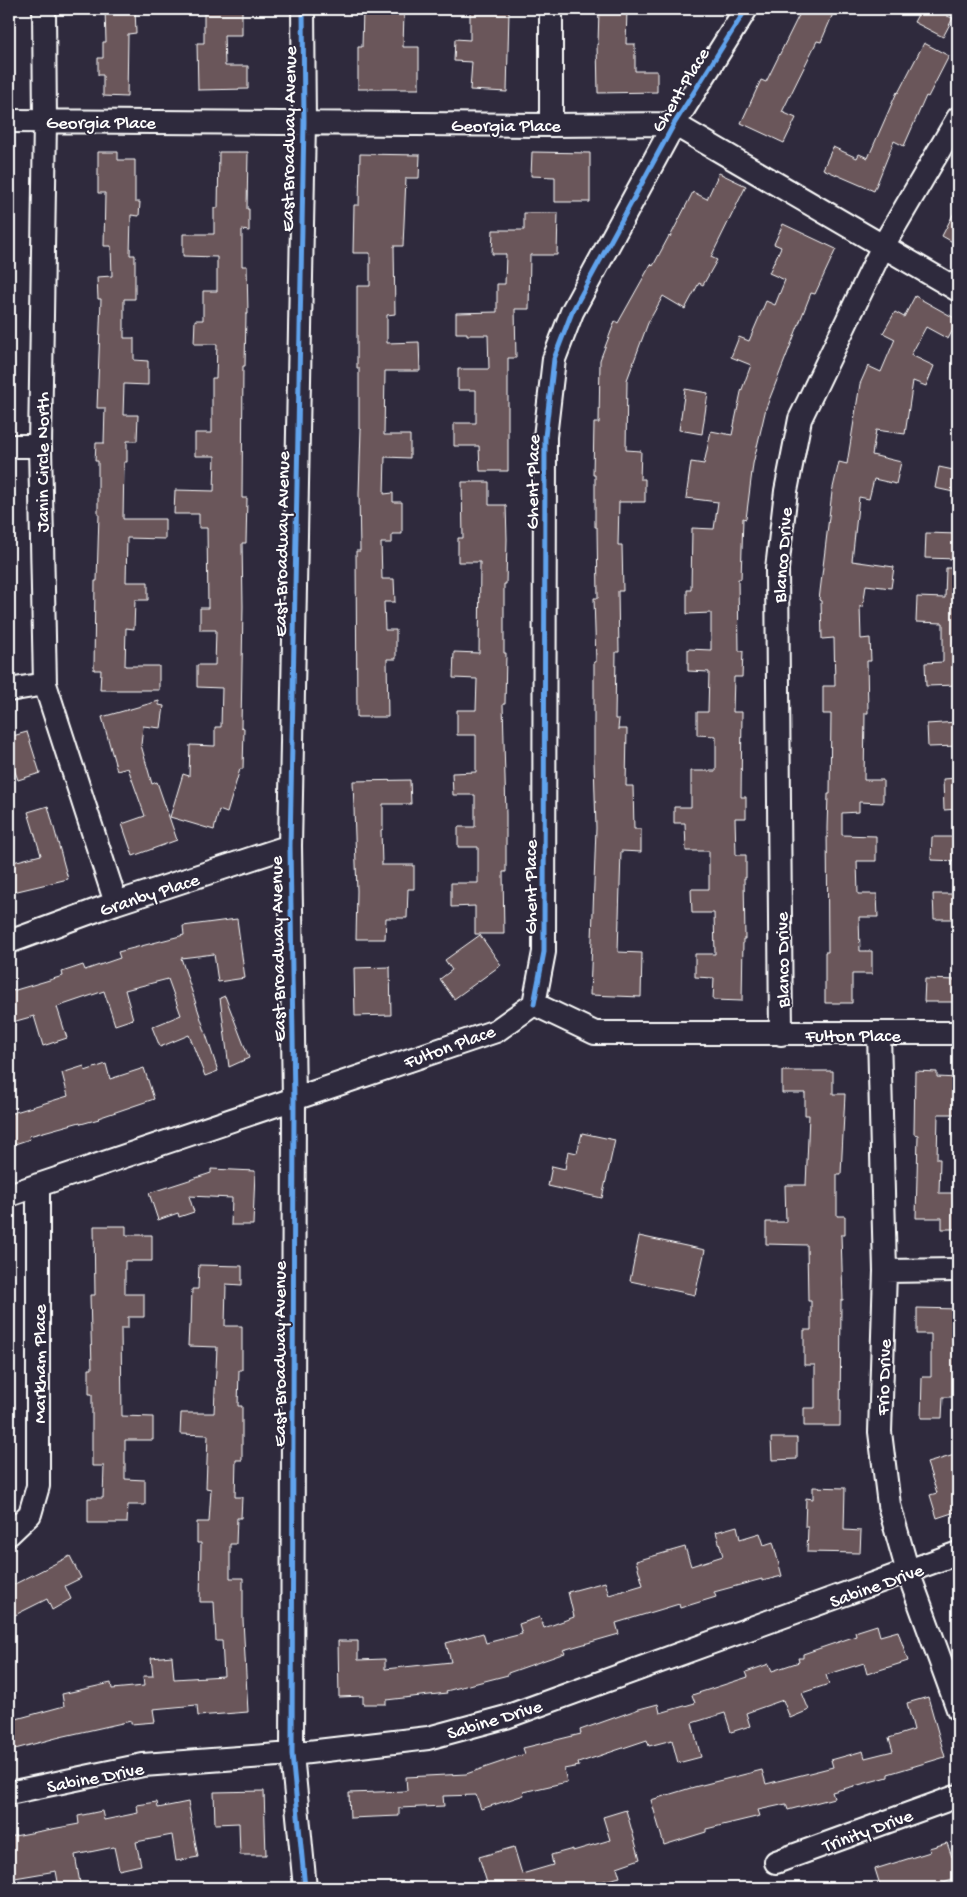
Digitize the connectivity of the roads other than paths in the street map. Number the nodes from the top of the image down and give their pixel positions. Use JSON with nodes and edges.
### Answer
{"nodes":[{"id":1,"x":44,"y":9,"type":"edge"},
{"id":2,"x":303,"y":9,"type":"edge"},
{"id":3,"x":551,"y":9,"type":"edge"},
{"id":4,"x":746,"y":9,"type":"edge"},
{"id":5,"x":958,"y":118,"type":"edge"},
{"id":6,"x":9,"y":121,"type":"edge"},
{"id":7,"x":45,"y":121,"type":"junction"},
{"id":8,"x":304,"y":122,"type":"junction"},
{"id":9,"x":674,"y":124,"type":"junction"},
{"id":10,"x":551,"y":125,"type":"junction"},
{"id":11,"x":883,"y":246,"type":"junction"},
{"id":12,"x":958,"y":290,"type":"edge"},
{"id":13,"x":9,"y":446,"type":"edge"},
{"id":14,"x":40,"y":446,"type":"junction"},
{"id":15,"x":45,"y":684,"type":"junction"},
{"id":16,"x":9,"y":690,"type":"edge"},
{"id":17,"x":290,"y":846,"type":"junction"},
{"id":18,"x":116,"y":903,"type":"junction"},
{"id":19,"x":9,"y":942,"type":"edge"},
{"id":20,"x":534,"y":1004,"type":"junction"},
{"id":21,"x":958,"y":1033,"type":"edge"},
{"id":22,"x":781,"y":1034,"type":"junction"},
{"id":23,"x":879,"y":1034,"type":"junction"},
{"id":24,"x":294,"y":1099,"type":"junction"},
{"id":25,"x":38,"y":1184,"type":"junction"},
{"id":26,"x":9,"y":1195,"type":"edge"},
{"id":27,"x":958,"y":1270,"type":"edge"},
{"id":28,"x":884,"y":1271,"type":"junction"},
{"id":29,"x":9,"y":1534,"type":"edge"},
{"id":30,"x":958,"y":1553,"type":"edge"},
{"id":31,"x":908,"y":1572,"type":"junction"},
{"id":32,"x":958,"y":1709,"type":"edge"},
{"id":33,"x":292,"y":1754,"type":"junction"},
{"id":34,"x":9,"y":1793,"type":"edge"},
{"id":35,"x":958,"y":1796,"type":"edge"},
{"id":36,"x":776,"y":1862,"type":"dead end"},
{"id":37,"x":305,"y":1888,"type":"edge"}],
"edges":[{"from":1,"to":7,"type":"street","name":"Janin Circle North"},
{"from":2,"to":8,"type":"street","name":"East Broadway Avenue"},
{"from":3,"to":10,"type":"street"},
{"from":4,"to":9,"type":"street","name":"Ghent Place"},
{"from":5,"to":11,"type":"street","name":"Blanco Drive"},
{"from":6,"to":7,"type":"street","name":"Georgia Place"},
{"from":7,"to":8,"type":"street","name":"Georgia Place"},
{"from":7,"to":14,"type":"street","name":"Janin Circle North"},
{"from":8,"to":10,"type":"street","name":"Georgia Place"},
{"from":8,"to":17,"type":"street","name":"East Broadway Avenue"},
{"from":9,"to":10,"type":"street","name":"Georgia Place"},
{"from":9,"to":11,"type":"street"},
{"from":9,"to":20,"type":"street","name":"Ghent Place"},
{"from":11,"to":12,"type":"street"},
{"from":11,"to":22,"type":"street","name":"Blanco Drive"},
{"from":13,"to":14,"type":"street"},
{"from":14,"to":15,"type":"street","name":"Janin Circle North"},
{"from":15,"to":16,"type":"street"},
{"from":15,"to":18,"type":"street","name":"Janin Circle North"},
{"from":17,"to":18,"type":"street","name":"Granby Place"},
{"from":17,"to":24,"type":"street","name":"East Broadway Avenue"},
{"from":18,"to":19,"type":"street","name":"Granby Place"},
{"from":20,"to":22,"type":"street","name":"Fulton Place"},
{"from":20,"to":24,"type":"street","name":"Fulton Place"},
{"from":21,"to":23,"type":"street","name":"Fulton Place"},
{"from":22,"to":23,"type":"street","name":"Fulton Place"},
{"from":23,"to":28,"type":"street","name":"Frio Drive"},
{"from":24,"to":25,"type":"street","name":"Fulton Place"},
{"from":24,"to":33,"type":"street","name":"East Broadway Avenue"},
{"from":25,"to":26,"type":"street","name":"Fulton Place"},
{"from":25,"to":29,"type":"street","name":"Markham Place"},
{"from":27,"to":28,"type":"street"},
{"from":28,"to":31,"type":"street","name":"Frio Drive"},
{"from":30,"to":31,"type":"street","name":"Sabine Drive"},
{"from":31,"to":32,"type":"street","name":"Frio Drive"},
{"from":31,"to":33,"type":"street","name":"Sabine Drive"},
{"from":33,"to":34,"type":"street","name":"Sabine Drive"},
{"from":33,"to":37,"type":"street","name":"East Broadway Avenue"},
{"from":35,"to":36,"type":"street","name":"Trinity Drive"}]}
